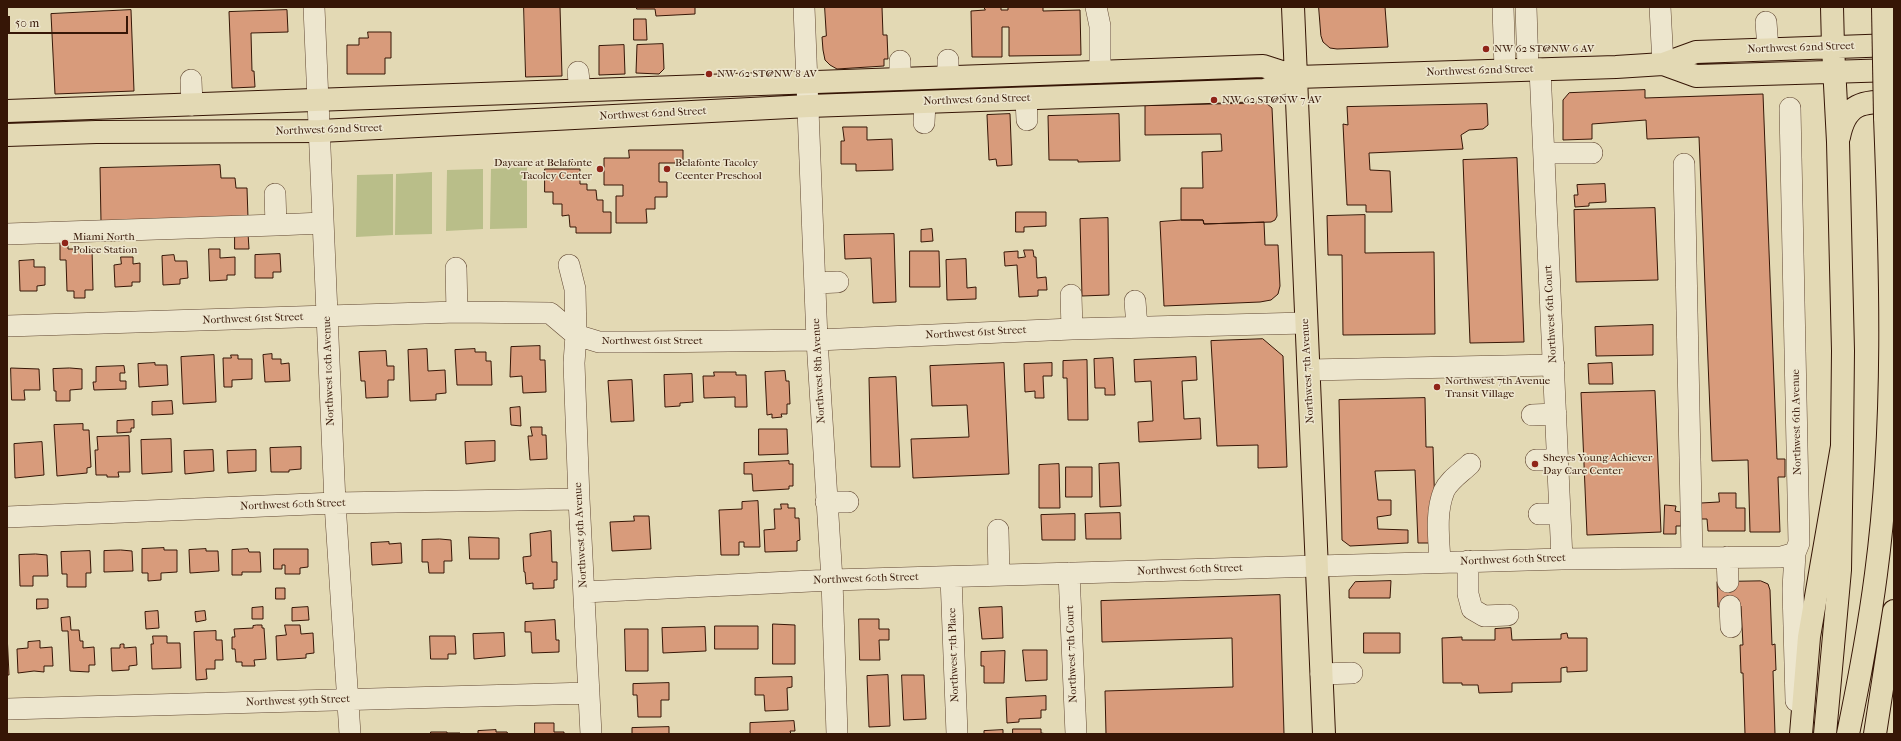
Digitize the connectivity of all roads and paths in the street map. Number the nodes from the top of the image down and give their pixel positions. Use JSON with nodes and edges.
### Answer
{"nodes":[{"id":1,"x":314,"y":7,"type":"edge"},
{"id":2,"x":804,"y":7,"type":"edge"},
{"id":3,"x":1096,"y":7,"type":"edge"},
{"id":4,"x":1293,"y":7,"type":"edge"},
{"id":5,"x":1503,"y":7,"type":"edge"},
{"id":6,"x":1526,"y":7,"type":"edge"},
{"id":7,"x":1660,"y":7,"type":"edge"},
{"id":8,"x":1678,"y":7,"type":"edge"},
{"id":9,"x":1832,"y":7,"type":"edge"},
{"id":10,"x":1882,"y":7,"type":"edge"},
{"id":11,"x":1766,"y":22,"type":"dead end"},
{"id":12,"x":1894,"y":45,"type":"edge"},
{"id":13,"x":1833,"y":47,"type":"junction"},
{"id":14,"x":1768,"y":50,"type":"junction"},
{"id":15,"x":1663,"y":64,"type":"junction"},
{"id":16,"x":1534,"y":69,"type":"junction"},
{"id":17,"x":1505,"y":70,"type":"junction"},
{"id":18,"x":1894,"y":70,"type":"edge"},
{"id":19,"x":1834,"y":71,"type":"junction"},
{"id":20,"x":1100,"y":72,"type":"junction"},
{"id":21,"x":1296,"y":77,"type":"junction"},
{"id":22,"x":191,"y":80,"type":"dead end"},
{"id":23,"x":808,"y":82,"type":"junction"},
{"id":24,"x":319,"y":101,"type":"junction"},
{"id":25,"x":192,"y":105,"type":"junction"},
{"id":26,"x":809,"y":106,"type":"junction"},
{"id":27,"x":1790,"y":108,"type":"dead end"},
{"id":28,"x":1890,"y":109,"type":"edge"},
{"id":29,"x":7,"y":112,"type":"edge"},
{"id":30,"x":320,"y":131,"type":"junction"},
{"id":31,"x":7,"y":135,"type":"edge"},
{"id":32,"x":1838,"y":142,"type":"junction"},
{"id":33,"x":1544,"y":153,"type":"junction"},
{"id":34,"x":1592,"y":153,"type":"dead end"},
{"id":35,"x":1684,"y":164,"type":"dead end"},
{"id":36,"x":275,"y":194,"type":"dead end"},
{"id":37,"x":323,"y":223,"type":"junction"},
{"id":38,"x":276,"y":225,"type":"junction"},
{"id":39,"x":7,"y":234,"type":"edge"},
{"id":40,"x":569,"y":265,"type":"dead end"},
{"id":41,"x":456,"y":268,"type":"dead end"},
{"id":42,"x":838,"y":282,"type":"dead end"},
{"id":43,"x":816,"y":283,"type":"junction"},
{"id":44,"x":1071,"y":295,"type":"dead end"},
{"id":45,"x":1135,"y":301,"type":"dead end"},
{"id":46,"x":457,"y":312,"type":"junction"},
{"id":47,"x":327,"y":317,"type":"junction"},
{"id":48,"x":1305,"y":323,"type":"junction"},
{"id":49,"x":7,"y":326,"type":"edge"},
{"id":50,"x":1137,"y":327,"type":"junction"},
{"id":51,"x":1072,"y":329,"type":"junction"},
{"id":52,"x":576,"y":336,"type":"junction"},
{"id":53,"x":817,"y":340,"type":"junction"},
{"id":54,"x":1554,"y":365,"type":"junction"},
{"id":55,"x":1309,"y":370,"type":"junction"},
{"id":56,"x":1556,"y":414,"type":"junction"},
{"id":57,"x":1532,"y":415,"type":"dead end"},
{"id":58,"x":1842,"y":446,"type":"junction"},
{"id":59,"x":1536,"y":460,"type":"dead end"},
{"id":60,"x":1557,"y":460,"type":"junction"},
{"id":61,"x":1470,"y":464,"type":"dead end"},
{"id":62,"x":579,"y":499,"type":"junction"},
{"id":63,"x":826,"y":502,"type":"junction"},
{"id":64,"x":848,"y":502,"type":"dead end"},
{"id":65,"x":335,"y":503,"type":"junction"},
{"id":66,"x":1539,"y":514,"type":"dead end"},
{"id":67,"x":1560,"y":514,"type":"junction"},
{"id":68,"x":7,"y":517,"type":"edge"},
{"id":69,"x":998,"y":530,"type":"dead end"},
{"id":70,"x":1795,"y":554,"type":"junction"},
{"id":71,"x":1692,"y":557,"type":"junction"},
{"id":72,"x":1727,"y":557,"type":"junction"},
{"id":73,"x":1562,"y":558,"type":"junction"},
{"id":74,"x":1468,"y":561,"type":"junction"},
{"id":75,"x":1440,"y":562,"type":"junction"},
{"id":76,"x":1317,"y":566,"type":"junction"},
{"id":77,"x":1069,"y":573,"type":"junction"},
{"id":78,"x":999,"y":575,"type":"junction"},
{"id":79,"x":951,"y":577,"type":"junction"},
{"id":80,"x":832,"y":580,"type":"junction"},
{"id":81,"x":1728,"y":582,"type":"dead end"},
{"id":82,"x":584,"y":592,"type":"junction"},
{"id":83,"x":1730,"y":606,"type":"dead end"},
{"id":84,"x":1894,"y":612,"type":"edge"},
{"id":85,"x":1508,"y":615,"type":"dead end"},
{"id":86,"x":1731,"y":627,"type":"dead end"},
{"id":87,"x":1352,"y":673,"type":"dead end"},
{"id":88,"x":1321,"y":674,"type":"junction"},
{"id":89,"x":590,"y":693,"type":"junction"},
{"id":90,"x":348,"y":699,"type":"junction"},
{"id":91,"x":7,"y":709,"type":"edge"},
{"id":92,"x":350,"y":734,"type":"edge"},
{"id":93,"x":591,"y":734,"type":"edge"},
{"id":94,"x":837,"y":734,"type":"edge"},
{"id":95,"x":957,"y":734,"type":"edge"},
{"id":96,"x":1076,"y":734,"type":"edge"},
{"id":97,"x":1324,"y":734,"type":"edge"},
{"id":98,"x":1799,"y":734,"type":"edge"},
{"id":99,"x":1825,"y":734,"type":"edge"},
{"id":100,"x":1848,"y":734,"type":"edge"},
{"id":101,"x":1874,"y":734,"type":"edge"}],
"edges":[{"from":1,"to":24,"type":"street","name":"Northwest 10th Avenue"},
{"from":2,"to":23,"type":"street","name":"Northwest 8th Avenue"},
{"from":3,"to":20,"type":"street"},
{"from":4,"to":21,"type":"main road","name":"Northwest 7th Avenue"},
{"from":5,"to":17,"type":"street"},
{"from":6,"to":16,"type":"street","name":"Northwest 6th Court"},
{"from":7,"to":8,"type":"street"},
{"from":7,"to":15,"type":"street"},
{"from":9,"to":13,"type":"main road"},
{"from":10,"to":28,"type":"main road","bridge":true},
{"from":11,"to":14,"type":"street"},
{"from":12,"to":13,"type":"main road","name":"Northwest 62nd Street"},
{"from":13,"to":14,"type":"main road","name":"Northwest 62nd Street"},
{"from":13,"to":19,"type":"main road"},
{"from":14,"to":15,"type":"main road","name":"Northwest 62nd Street"},
{"from":15,"to":16,"type":"main road","name":"Northwest 62nd Street"},
{"from":15,"to":19,"type":"main road","name":"Northwest 62nd Street"},
{"from":16,"to":17,"type":"main road","name":"Northwest 62nd Street"},
{"from":16,"to":33,"type":"street","name":"Northwest 6th Court"},
{"from":17,"to":21,"type":"main road","name":"Northwest 62nd Street"},
{"from":18,"to":19,"type":"main road","name":"Northwest 62nd Street"},
{"from":19,"to":32,"type":"main road"},
{"from":20,"to":21,"type":"main road","name":"Northwest 62nd Street"},
{"from":20,"to":23,"type":"main road","name":"Northwest 62nd Street"},
{"from":21,"to":26,"type":"main road","name":"Northwest 62nd Street"},
{"from":21,"to":48,"type":"main road","name":"Northwest 7th Avenue"},
{"from":22,"to":25,"type":"street"},
{"from":23,"to":24,"type":"main road","name":"Northwest 62nd Street"},
{"from":23,"to":26,"type":"street","name":"Northwest 8th Avenue"},
{"from":24,"to":25,"type":"main road","name":"Northwest 62nd Street"},
{"from":24,"to":30,"type":"street","name":"Northwest 10th Avenue"},
{"from":25,"to":29,"type":"main road","name":"Northwest 62nd Street"},
{"from":26,"to":30,"type":"main road","name":"Northwest 62nd Street"},
{"from":26,"to":43,"type":"street","name":"Northwest 8th Avenue"},
{"from":27,"to":70,"type":"street","name":"Northwest 6th Avenue"},
{"from":28,"to":32,"type":"main road"},
{"from":28,"to":100,"type":"main road"},
{"from":30,"to":31,"type":"main road","name":"Northwest 62nd Street"},
{"from":30,"to":37,"type":"street","name":"Northwest 10th Avenue"},
{"from":32,"to":58,"type":"main road"},
{"from":33,"to":34,"type":"street"},
{"from":33,"to":54,"type":"street","name":"Northwest 6th Court"},
{"from":35,"to":71,"type":"street"},
{"from":36,"to":38,"type":"street"},
{"from":37,"to":38,"type":"street"},
{"from":37,"to":47,"type":"street","name":"Northwest 10th Avenue"},
{"from":38,"to":39,"type":"street"},
{"from":40,"to":52,"type":"street","name":"Northwest 9th Avenue"},
{"from":41,"to":46,"type":"street"},
{"from":42,"to":43,"type":"street"},
{"from":43,"to":53,"type":"street","name":"Northwest 8th Avenue"},
{"from":44,"to":51,"type":"street"},
{"from":45,"to":50,"type":"street"},
{"from":46,"to":47,"type":"street","name":"Northwest 61st Street"},
{"from":46,"to":52,"type":"street","name":"Northwest 61st Street"},
{"from":47,"to":49,"type":"street","name":"Northwest 61st Street"},
{"from":47,"to":65,"type":"street","name":"Northwest 10th Avenue"},
{"from":48,"to":50,"type":"street","name":"Northwest 61st Street"},
{"from":48,"to":55,"type":"main road","name":"Northwest 7th Avenue"},
{"from":50,"to":51,"type":"street","name":"Northwest 61st Street"},
{"from":51,"to":53,"type":"street","name":"Northwest 61st Street"},
{"from":52,"to":53,"type":"street","name":"Northwest 61st Street"},
{"from":52,"to":62,"type":"street","name":"Northwest 9th Avenue"},
{"from":53,"to":63,"type":"street","name":"Northwest 8th Avenue"},
{"from":54,"to":55,"type":"street"},
{"from":54,"to":56,"type":"street","name":"Northwest 6th Court"},
{"from":55,"to":76,"type":"main road","name":"Northwest 7th Avenue"},
{"from":56,"to":57,"type":"street"},
{"from":56,"to":60,"type":"street","name":"Northwest 6th Court"},
{"from":58,"to":98,"type":"main road"},
{"from":58,"to":99,"type":"main road"},
{"from":59,"to":60,"type":"street"},
{"from":60,"to":67,"type":"street","name":"Northwest 6th Court"},
{"from":61,"to":75,"type":"street"},
{"from":62,"to":65,"type":"street","name":"Northwest 60th Street"},
{"from":62,"to":82,"type":"street","name":"Northwest 9th Avenue"},
{"from":63,"to":64,"type":"street"},
{"from":63,"to":80,"type":"street","name":"Northwest 8th Avenue"},
{"from":65,"to":68,"type":"street","name":"Northwest 60th Street"},
{"from":65,"to":90,"type":"street","name":"Northwest 10th Avenue"},
{"from":66,"to":67,"type":"street"},
{"from":67,"to":73,"type":"street","name":"Northwest 6th Court"},
{"from":69,"to":78,"type":"street"},
{"from":70,"to":72,"type":"street","name":"Northwest 60th Street"},
{"from":70,"to":98,"type":"street","name":"Northwest 6th Avenue"},
{"from":71,"to":72,"type":"street","name":"Northwest 60th Street"},
{"from":71,"to":73,"type":"street","name":"Northwest 60th Street"},
{"from":72,"to":81,"type":"street"},
{"from":73,"to":74,"type":"street","name":"Northwest 60th Street"},
{"from":74,"to":75,"type":"street","name":"Northwest 60th Street"},
{"from":74,"to":85,"type":"street"},
{"from":75,"to":76,"type":"street","name":"Northwest 60th Street"},
{"from":76,"to":77,"type":"street","name":"Northwest 60th Street"},
{"from":76,"to":88,"type":"main road","name":"Northwest 7th Avenue"},
{"from":77,"to":78,"type":"street","name":"Northwest 60th Street"},
{"from":77,"to":96,"type":"street","name":"Northwest 7th Court"},
{"from":78,"to":79,"type":"street","name":"Northwest 60th Street"},
{"from":79,"to":80,"type":"street","name":"Northwest 60th Street"},
{"from":79,"to":95,"type":"street","name":"Northwest 7th Place"},
{"from":80,"to":82,"type":"street","name":"Northwest 60th Street"},
{"from":80,"to":94,"type":"street","name":"Northwest 8th Avenue"},
{"from":82,"to":89,"type":"street","name":"Northwest 9th Avenue"},
{"from":83,"to":86,"type":"street"},
{"from":84,"to":101,"type":"main road"},
{"from":87,"to":88,"type":"street"},
{"from":88,"to":97,"type":"main road","name":"Northwest 7th Avenue"},
{"from":89,"to":90,"type":"street","name":"Northwest 59th Street"},
{"from":89,"to":93,"type":"street","name":"Northwest 9th Avenue"},
{"from":90,"to":91,"type":"street","name":"Northwest 59th Street"},
{"from":90,"to":92,"type":"street","name":"Northwest 10th Avenue"}]}
